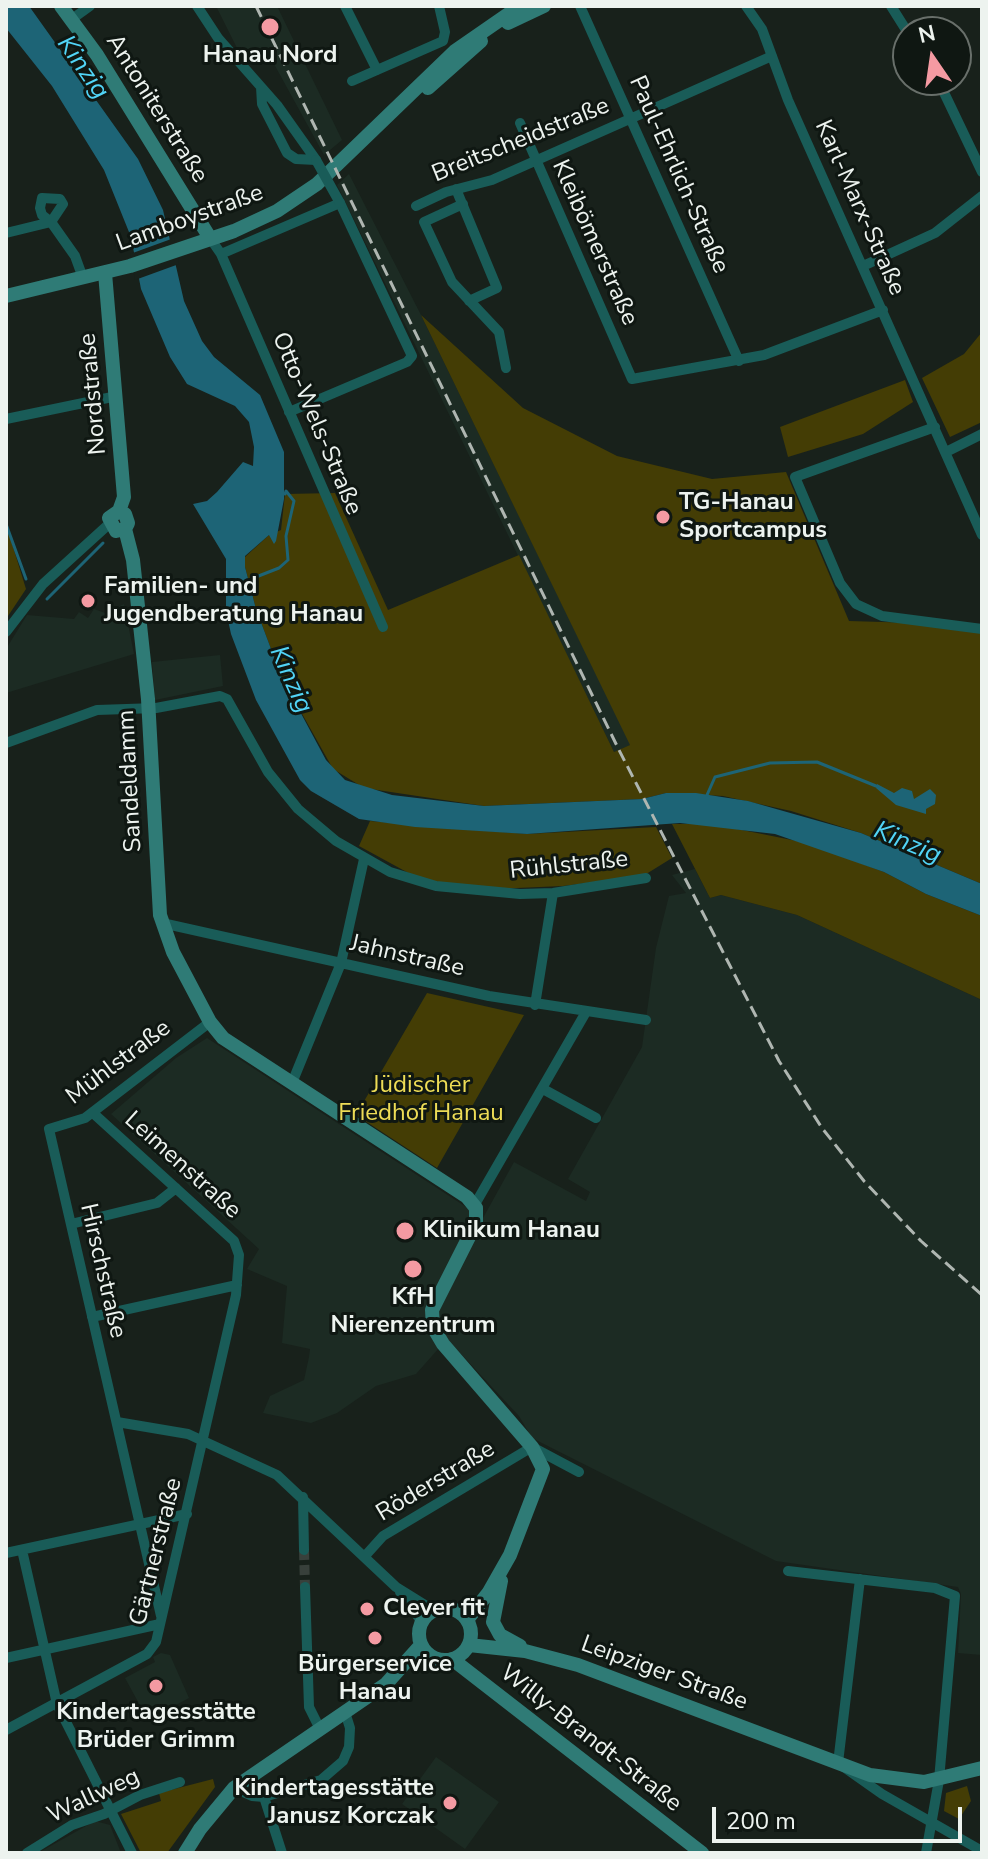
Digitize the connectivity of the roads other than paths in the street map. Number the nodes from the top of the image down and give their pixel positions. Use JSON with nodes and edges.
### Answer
{"nodes":[{"id":1,"x":61,"y":6,"type":"edge"},
{"id":2,"x":90,"y":6,"type":"edge"},
{"id":3,"x":197,"y":6,"type":"edge"},
{"id":4,"x":345,"y":6,"type":"edge"},
{"id":5,"x":439,"y":6,"type":"edge"},
{"id":6,"x":520,"y":6,"type":"edge"},
{"id":7,"x":544,"y":6,"type":"edge"},
{"id":8,"x":580,"y":6,"type":"edge"},
{"id":9,"x":746,"y":6,"type":"edge"},
{"id":10,"x":72,"y":19,"type":"junction"},
{"id":11,"x":772,"y":56,"type":"junction"},
{"id":12,"x":377,"y":70,"type":"junction"},
{"id":13,"x":352,"y":81,"type":"dead end"},
{"id":14,"x":261,"y":87,"type":"junction"},
{"id":15,"x":946,"y":96,"type":"edge"},
{"id":16,"x":397,"y":108,"type":"junction"},
{"id":17,"x":631,"y":118,"type":"junction"},
{"id":18,"x":520,"y":123,"type":"dead end"},
{"id":19,"x":316,"y":160,"type":"junction"},
{"id":20,"x":536,"y":160,"type":"junction"},
{"id":21,"x":982,"y":172,"type":"edge"},
{"id":22,"x":456,"y":189,"type":"junction"},
{"id":23,"x":982,"y":196,"type":"edge"},
{"id":24,"x":340,"y":203,"type":"junction"},
{"id":25,"x":463,"y":204,"type":"junction"},
{"id":26,"x":416,"y":206,"type":"dead end"},
{"id":27,"x":6,"y":233,"type":"edge"},
{"id":28,"x":210,"y":238,"type":"junction"},
{"id":29,"x":221,"y":254,"type":"junction"},
{"id":30,"x":863,"y":266,"type":"junction"},
{"id":31,"x":105,"y":273,"type":"junction"},
{"id":32,"x":83,"y":278,"type":"junction"},
{"id":33,"x":6,"y":296,"type":"edge"},
{"id":34,"x":469,"y":301,"type":"junction"},
{"id":35,"x":883,"y":310,"type":"junction"},
{"id":36,"x":739,"y":361,"type":"junction"},
{"id":37,"x":506,"y":368,"type":"dead end"},
{"id":38,"x":117,"y":396,"type":"junction"},
{"id":39,"x":289,"y":412,"type":"junction"},
{"id":40,"x":6,"y":419,"type":"edge"},
{"id":41,"x":935,"y":427,"type":"junction"},
{"id":42,"x":982,"y":434,"type":"edge"},
{"id":43,"x":946,"y":452,"type":"junction"},
{"id":44,"x":119,"y":511,"type":"junction"},
{"id":45,"x":109,"y":524,"type":"junction"},
{"id":46,"x":125,"y":529,"type":"junction"},
{"id":47,"x":982,"y":535,"type":"edge"},
{"id":48,"x":383,"y":627,"type":"dead end"},
{"id":49,"x":982,"y":629,"type":"edge"},
{"id":50,"x":6,"y":632,"type":"edge"},
{"id":51,"x":149,"y":708,"type":"junction"},
{"id":52,"x":6,"y":743,"type":"edge"},
{"id":53,"x":364,"y":859,"type":"junction"},
{"id":54,"x":646,"y":878,"type":"dead end"},
{"id":55,"x":553,"y":893,"type":"junction"},
{"id":56,"x":162,"y":923,"type":"junction"},
{"id":57,"x":341,"y":963,"type":"junction"},
{"id":58,"x":535,"y":1005,"type":"junction"},
{"id":59,"x":586,"y":1012,"type":"junction"},
{"id":60,"x":646,"y":1020,"type":"dead end"},
{"id":61,"x":210,"y":1022,"type":"junction"},
{"id":62,"x":292,"y":1083,"type":"junction"},
{"id":63,"x":543,"y":1089,"type":"junction"},
{"id":64,"x":93,"y":1113,"type":"junction"},
{"id":65,"x":596,"y":1118,"type":"dead end"},
{"id":66,"x":49,"y":1129,"type":"joint"},
{"id":67,"x":176,"y":1188,"type":"junction"},
{"id":68,"x":474,"y":1206,"type":"junction"},
{"id":69,"x":71,"y":1224,"type":"junction"},
{"id":70,"x":237,"y":1285,"type":"junction"},
{"id":71,"x":92,"y":1317,"type":"junction"},
{"id":72,"x":117,"y":1422,"type":"junction"},
{"id":73,"x":205,"y":1441,"type":"junction"},
{"id":74,"x":532,"y":1447,"type":"junction"},
{"id":75,"x":579,"y":1472,"type":"dead end"},
{"id":76,"x":303,"y":1497,"type":"junction"},
{"id":77,"x":187,"y":1514,"type":"junction"},
{"id":78,"x":141,"y":1524,"type":"junction"},
{"id":79,"x":22,"y":1550,"type":"junction"},
{"id":80,"x":304,"y":1550,"type":"tunnel mouth"},
{"id":81,"x":6,"y":1553,"type":"edge"},
{"id":82,"x":365,"y":1556,"type":"junction"},
{"id":83,"x":502,"y":1568,"type":"junction"},
{"id":84,"x":788,"y":1571,"type":"dead end"},
{"id":85,"x":860,"y":1579,"type":"junction"},
{"id":86,"x":305,"y":1587,"type":"tunnel mouth"},
{"id":87,"x":396,"y":1587,"type":"junction"},
{"id":88,"x":433,"y":1610,"type":"junction"},
{"id":89,"x":465,"y":1619,"type":"junction"},
{"id":90,"x":161,"y":1621,"type":"junction"},
{"id":91,"x":422,"y":1622,"type":"junction"},
{"id":92,"x":45,"y":1649,"type":"junction"},
{"id":93,"x":426,"y":1650,"type":"junction"},
{"id":94,"x":461,"y":1652,"type":"junction"},
{"id":95,"x":529,"y":1652,"type":"junction"},
{"id":96,"x":6,"y":1658,"type":"edge"},
{"id":97,"x":57,"y":1704,"type":"junction"},
{"id":98,"x":345,"y":1712,"type":"junction"},
{"id":99,"x":320,"y":1729,"type":"junction"},
{"id":100,"x":6,"y":1730,"type":"edge"},
{"id":101,"x":838,"y":1763,"type":"junction"},
{"id":102,"x":982,"y":1768,"type":"edge"},
{"id":103,"x":885,"y":1778,"type":"junction"},
{"id":104,"x":939,"y":1780,"type":"junction"},
{"id":105,"x":180,"y":1782,"type":"dead end"},
{"id":106,"x":234,"y":1788,"type":"junction"},
{"id":107,"x":882,"y":1794,"type":"junction"},
{"id":108,"x":264,"y":1797,"type":"junction"},
{"id":109,"x":111,"y":1811,"type":"junction"},
{"id":110,"x":933,"y":1822,"type":"junction"},
{"id":111,"x":982,"y":1851,"type":"edge"},
{"id":112,"x":27,"y":1853,"type":"edge"},
{"id":113,"x":132,"y":1853,"type":"edge"},
{"id":114,"x":185,"y":1853,"type":"edge"},
{"id":115,"x":282,"y":1853,"type":"edge"},
{"id":116,"x":702,"y":1853,"type":"edge"},
{"id":117,"x":926,"y":1853,"type":"edge"}],
"edges":[{"from":1,"to":10,"type":"main road","name":"Antoniterstraße"},
{"from":2,"to":10,"type":"street"},
{"from":3,"to":14,"type":"street"},
{"from":4,"to":12,"type":"street"},
{"from":5,"to":12,"type":"street"},
{"from":6,"to":16,"type":"main road","name":"Lamboystraße"},
{"from":7,"to":16,"type":"main road","name":"Lamboystraße"},
{"from":8,"to":17,"type":"street","name":"Paul-Ehrlich-Straße"},
{"from":9,"to":11,"type":"street","name":"Karl-Marx-Straße"},
{"from":10,"to":28,"type":"main road","name":"Antoniterstraße"},
{"from":11,"to":17,"type":"street","name":"Breitscheidstraße"},
{"from":11,"to":30,"type":"street","name":"Karl-Marx-Straße"},
{"from":12,"to":13,"type":"street"},
{"from":14,"to":19,"type":"street"},
{"from":14,"to":19,"type":"street"},
{"from":15,"to":21,"type":"street"},
{"from":16,"to":28,"type":"main road","name":"Lamboystraße"},
{"from":17,"to":20,"type":"street","name":"Breitscheidstraße"},
{"from":17,"to":36,"type":"street","name":"Paul-Ehrlich-Straße"},
{"from":18,"to":20,"type":"street","name":"Kleibömerstraße"},
{"from":19,"to":24,"type":"street","bridge":true},
{"from":20,"to":22,"type":"street","name":"Breitscheidstraße"},
{"from":20,"to":36,"type":"street","name":"Kleibömerstraße"},
{"from":22,"to":25,"type":"street"},
{"from":22,"to":26,"type":"street","name":"Breitscheidstraße"},
{"from":23,"to":30,"type":"street"},
{"from":24,"to":29,"type":"street"},
{"from":24,"to":39,"type":"street"},
{"from":25,"to":34,"type":"street"},
{"from":25,"to":34,"type":"street"},
{"from":27,"to":32,"type":"street"},
{"from":28,"to":29,"type":"street","name":"Otto-Wels-Straße"},
{"from":28,"to":31,"type":"main road","name":"Lamboystraße"},
{"from":29,"to":39,"type":"street","name":"Otto-Wels-Straße"},
{"from":30,"to":35,"type":"street","name":"Karl-Marx-Straße"},
{"from":31,"to":32,"type":"main road","name":"Lamboystraße"},
{"from":31,"to":38,"type":"main road","name":"Nordstraße"},
{"from":32,"to":33,"type":"main road","name":"Lamboystraße"},
{"from":34,"to":37,"type":"street"},
{"from":35,"to":36,"type":"street"},
{"from":35,"to":41,"type":"street","name":"Karl-Marx-Straße"},
{"from":38,"to":40,"type":"street"},
{"from":38,"to":44,"type":"main road","name":"Nordstraße"},
{"from":39,"to":48,"type":"street","name":"Otto-Wels-Straße"},
{"from":41,"to":43,"type":"street","name":"Karl-Marx-Straße"},
{"from":41,"to":49,"type":"street"},
{"from":42,"to":43,"type":"street"},
{"from":43,"to":47,"type":"street","name":"Karl-Marx-Straße"},
{"from":44,"to":45,"type":"main road"},
{"from":44,"to":46,"type":"main road","name":"Nordstraße"},
{"from":45,"to":46,"type":"main road"},
{"from":45,"to":50,"type":"street"},
{"from":46,"to":51,"type":"main road","name":"Sandeldamm"},
{"from":51,"to":52,"type":"street"},
{"from":51,"to":53,"type":"street","name":"Rühlstraße"},
{"from":51,"to":56,"type":"main road","name":"Sandeldamm"},
{"from":53,"to":55,"type":"street","name":"Rühlstraße"},
{"from":53,"to":57,"type":"street"},
{"from":54,"to":55,"type":"street","name":"Rühlstraße"},
{"from":55,"to":58,"type":"street"},
{"from":56,"to":57,"type":"street","name":"Jahnstraße"},
{"from":56,"to":61,"type":"main road","name":"Sandeldamm"},
{"from":57,"to":58,"type":"street","name":"Jahnstraße"},
{"from":57,"to":62,"type":"street"},
{"from":58,"to":59,"type":"street","name":"Jahnstraße"},
{"from":59,"to":60,"type":"street","name":"Jahnstraße"},
{"from":59,"to":63,"type":"street"},
{"from":61,"to":62,"type":"main road"},
{"from":61,"to":64,"type":"street","name":"Mühlstraße"},
{"from":62,"to":68,"type":"main road"},
{"from":63,"to":65,"type":"street"},
{"from":63,"to":68,"type":"street"},
{"from":64,"to":66,"type":"street","name":"Mühlstraße"},
{"from":64,"to":67,"type":"street","name":"Leimenstraße"},
{"from":66,"to":69,"type":"street","name":"Hirschstraße"},
{"from":67,"to":69,"type":"street"},
{"from":67,"to":70,"type":"street","name":"Leimenstraße"},
{"from":68,"to":74,"type":"main road"},
{"from":69,"to":71,"type":"street","name":"Hirschstraße"},
{"from":70,"to":71,"type":"street"},
{"from":70,"to":73,"type":"street","name":"Leimenstraße"},
{"from":71,"to":72,"type":"street","name":"Hirschstraße"},
{"from":72,"to":73,"type":"street"},
{"from":72,"to":78,"type":"street","name":"Hirschstraße"},
{"from":73,"to":76,"type":"street"},
{"from":73,"to":77,"type":"street","name":"Gärtnerstraße"},
{"from":74,"to":75,"type":"street"},
{"from":74,"to":82,"type":"street","name":"Röderstraße"},
{"from":74,"to":83,"type":"main road"},
{"from":76,"to":80,"type":"street"},
{"from":76,"to":82,"type":"street"},
{"from":77,"to":78,"type":"street"},
{"from":77,"to":90,"type":"street","name":"Gärtnerstraße"},
{"from":78,"to":79,"type":"street"},
{"from":78,"to":90,"type":"street","name":"Hirschstraße"},
{"from":79,"to":81,"type":"street"},
{"from":79,"to":92,"type":"street"},
{"from":82,"to":87,"type":"street"},
{"from":83,"to":89,"type":"main road"},
{"from":83,"to":95,"type":"main road"},
{"from":84,"to":85,"type":"street"},
{"from":85,"to":101,"type":"street"},
{"from":85,"to":104,"type":"street"},
{"from":86,"to":99,"type":"street"},
{"from":87,"to":88,"type":"street"},
{"from":87,"to":91,"type":"street"},
{"from":88,"to":89,"type":"main road"},
{"from":88,"to":91,"type":"main road"},
{"from":89,"to":94,"type":"main road"},
{"from":89,"to":95,"type":"main road"},
{"from":90,"to":92,"type":"street"},
{"from":90,"to":97,"type":"street","name":"Gärtnerstraße"},
{"from":91,"to":93,"type":"main road"},
{"from":92,"to":96,"type":"street"},
{"from":92,"to":97,"type":"street"},
{"from":93,"to":94,"type":"main road"},
{"from":93,"to":98,"type":"main road"},
{"from":94,"to":95,"type":"main road","name":"Leipziger Straße"},
{"from":94,"to":116,"type":"main road","name":"Willy-Brandt-Straße"},
{"from":95,"to":101,"type":"main road","name":"Leipziger Straße"},
{"from":97,"to":100,"type":"street","name":"Gärtnerstraße"},
{"from":97,"to":109,"type":"street"},
{"from":98,"to":99,"type":"main road"},
{"from":98,"to":108,"type":"street"},
{"from":99,"to":106,"type":"main road"},
{"from":101,"to":103,"type":"main road","name":"Leipziger Straße"},
{"from":101,"to":107,"type":"street","name":"Leipziger Straße"},
{"from":102,"to":104,"type":"main road","name":"Leipziger Straße"},
{"from":103,"to":104,"type":"main road","name":"Leipziger Straße"},
{"from":103,"to":107,"type":"street"},
{"from":104,"to":110,"type":"street"},
{"from":105,"to":109,"type":"street","name":"Wallweg"},
{"from":106,"to":108,"type":"street"},
{"from":106,"to":114,"type":"main road"},
{"from":107,"to":110,"type":"street","name":"Leipziger Straße"},
{"from":108,"to":115,"type":"street"},
{"from":109,"to":112,"type":"street","name":"Wallweg"},
{"from":109,"to":113,"type":"street"},
{"from":110,"to":111,"type":"street","name":"Leipziger Straße"},
{"from":110,"to":117,"type":"street"}]}
